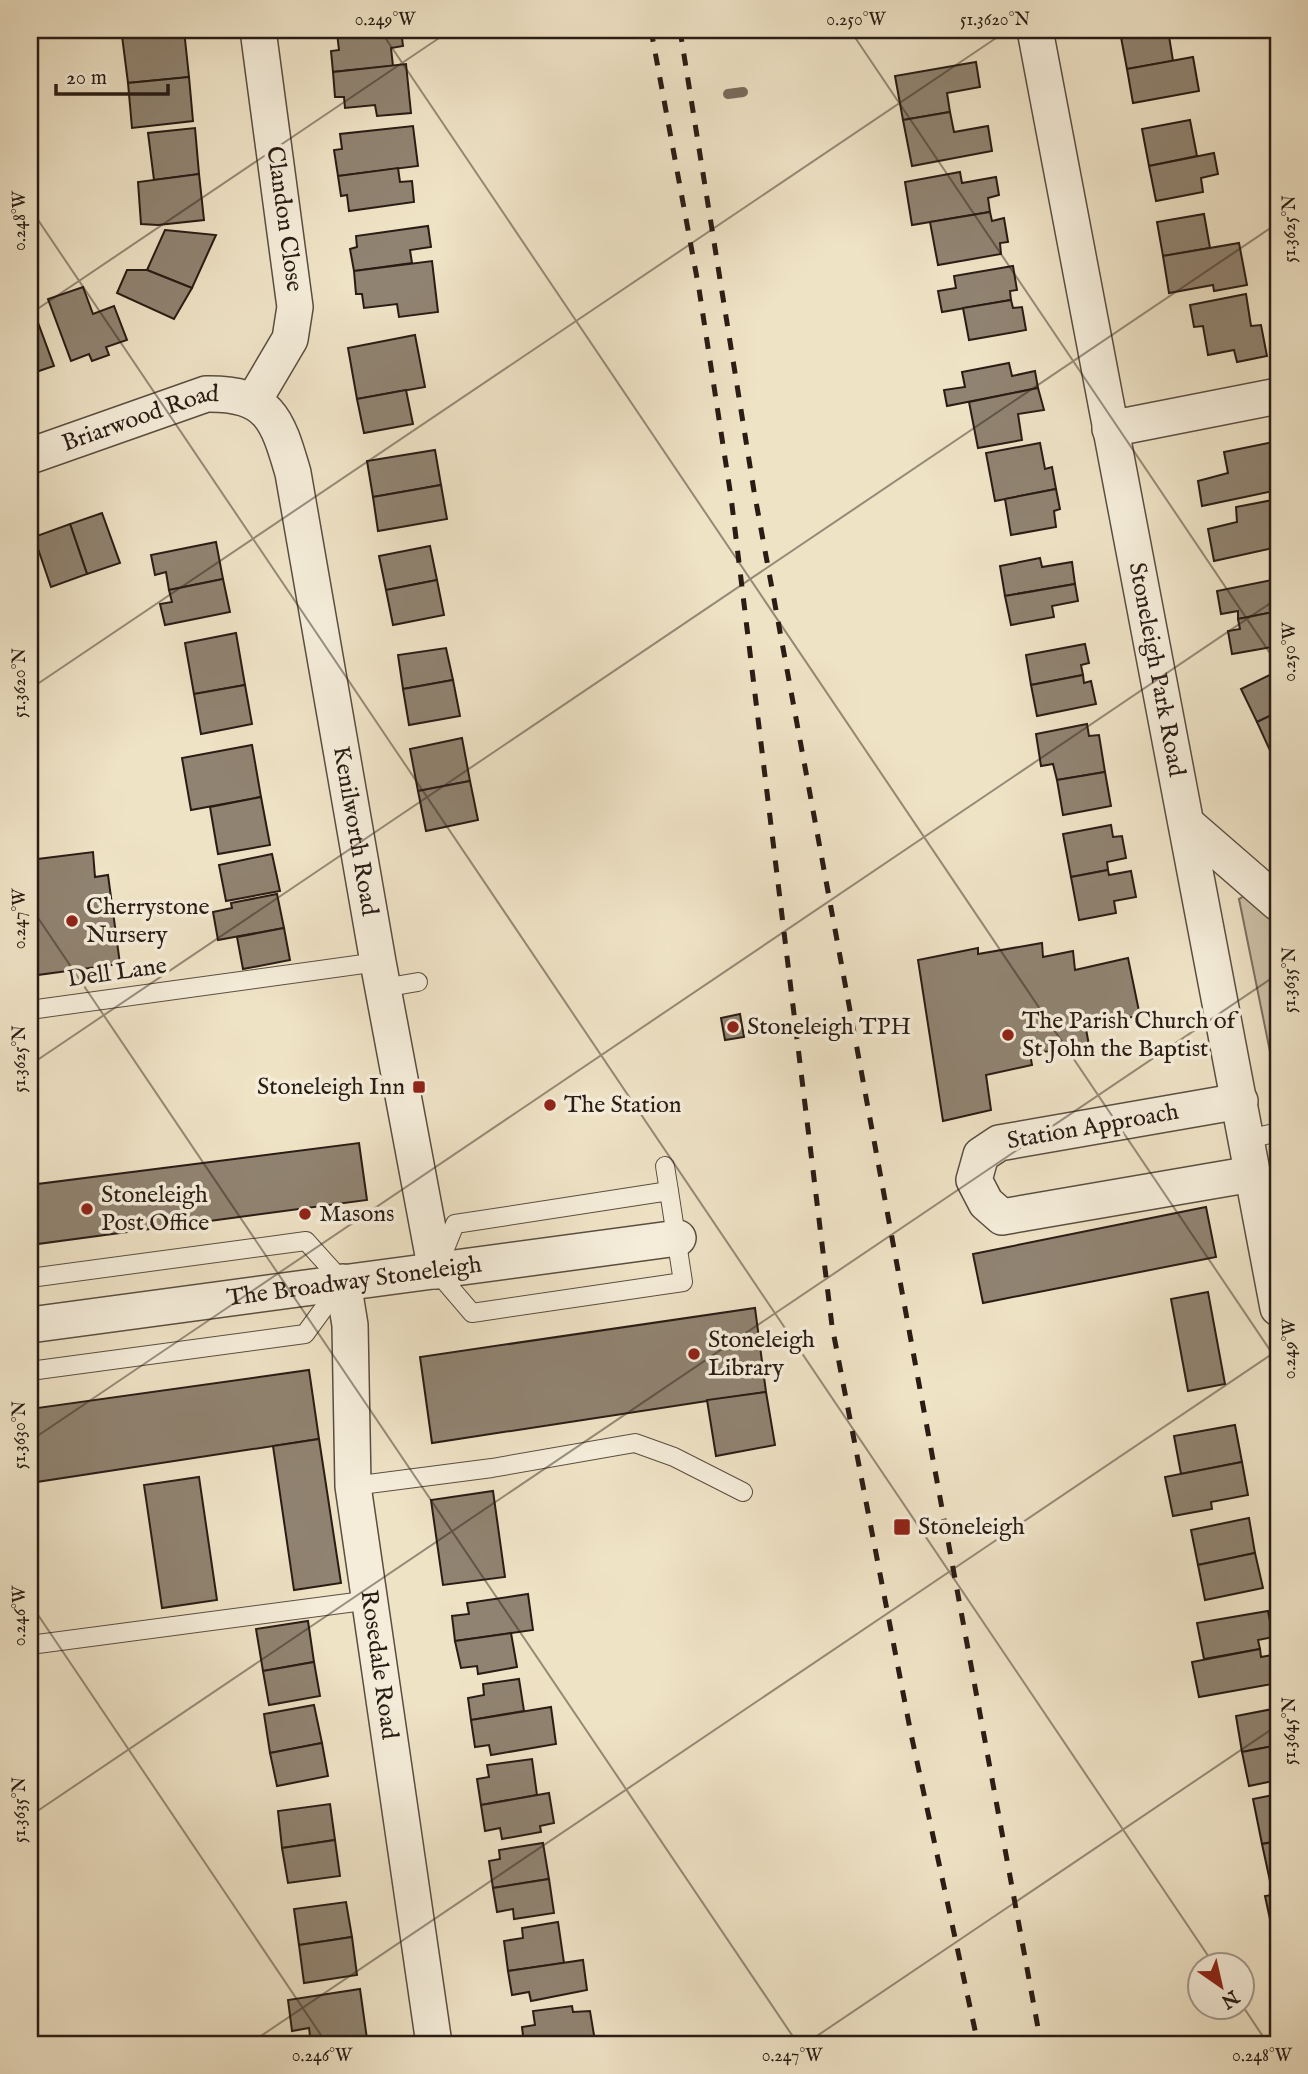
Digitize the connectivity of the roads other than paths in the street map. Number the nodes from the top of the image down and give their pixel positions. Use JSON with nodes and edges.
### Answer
{"nodes":[{"id":1,"x":258,"y":30,"type":"edge"},
{"id":2,"x":1035,"y":30,"type":"edge"},
{"id":3,"x":1278,"y":396,"type":"edge"},
{"id":4,"x":254,"y":400,"type":"junction"},
{"id":5,"x":1110,"y":429,"type":"junction"},
{"id":6,"x":30,"y":456,"type":"edge"},
{"id":7,"x":1187,"y":824,"type":"junction"},
{"id":8,"x":1278,"y":904,"type":"edge"},
{"id":9,"x":380,"y":975,"type":"junction"},
{"id":10,"x":418,"y":982,"type":"dead end"},
{"id":11,"x":30,"y":1010,"type":"edge"},
{"id":12,"x":1240,"y":1101,"type":"junction"},
{"id":13,"x":1263,"y":1136,"type":"edge"},
{"id":14,"x":665,"y":1166,"type":"dead end"},
{"id":15,"x":1252,"y":1174,"type":"junction"},
{"id":16,"x":669,"y":1191,"type":"junction"},
{"id":17,"x":678,"y":1238,"type":"junction"},
{"id":18,"x":436,"y":1271,"type":"junction"},
{"id":19,"x":30,"y":1278,"type":"edge"},
{"id":20,"x":343,"y":1282,"type":"junction"},
{"id":21,"x":1278,"y":1308,"type":"edge"},
{"id":22,"x":30,"y":1325,"type":"edge"},
{"id":23,"x":30,"y":1371,"type":"edge"},
{"id":24,"x":354,"y":1486,"type":"junction"},
{"id":25,"x":743,"y":1492,"type":"dead end"},
{"id":26,"x":371,"y":1600,"type":"junction"},
{"id":27,"x":30,"y":1645,"type":"edge"},
{"id":28,"x":434,"y":2044,"type":"edge"}],
"edges":[{"from":1,"to":4,"type":"street","name":"Clandon Close"},
{"from":2,"to":5,"type":"street","name":"Stoneleigh Park Road"},
{"from":3,"to":5,"type":"street"},
{"from":4,"to":6,"type":"street","name":"Briarwood Road"},
{"from":4,"to":9,"type":"street","name":"Kenilworth Road"},
{"from":5,"to":7,"type":"street","name":"Stoneleigh Park Road"},
{"from":7,"to":8,"type":"street"},
{"from":7,"to":12,"type":"street","name":"Stoneleigh Park Road"},
{"from":9,"to":10,"type":"lane","name":"Dell Lane"},
{"from":9,"to":11,"type":"lane","name":"Dell Lane"},
{"from":9,"to":18,"type":"street","name":"Kenilworth Road"},
{"from":12,"to":13,"type":"street","name":"Stoneleigh Park Road"},
{"from":12,"to":15,"type":"street","name":"Station Approach"},
{"from":13,"to":15,"type":"street","name":"Stoneleigh Park Road"},
{"from":14,"to":16,"type":"lane"},
{"from":15,"to":21,"type":"street","name":"Stoneleigh Park Road"},
{"from":16,"to":17,"type":"lane"},
{"from":16,"to":18,"type":"lane"},
{"from":17,"to":18,"type":"street","name":"The Broadway Stoneleigh"},
{"from":17,"to":18,"type":"lane"},
{"from":18,"to":20,"type":"street","name":"The Broadway Stoneleigh"},
{"from":19,"to":20,"type":"lane"},
{"from":20,"to":22,"type":"street","name":"The Broadway Stoneleigh"},
{"from":20,"to":23,"type":"lane"},
{"from":20,"to":24,"type":"street","name":"Rosedale Road"},
{"from":24,"to":25,"type":"lane"},
{"from":24,"to":26,"type":"street","name":"Rosedale Road"},
{"from":26,"to":27,"type":"lane"},
{"from":26,"to":28,"type":"street","name":"Rosedale Road"}]}
